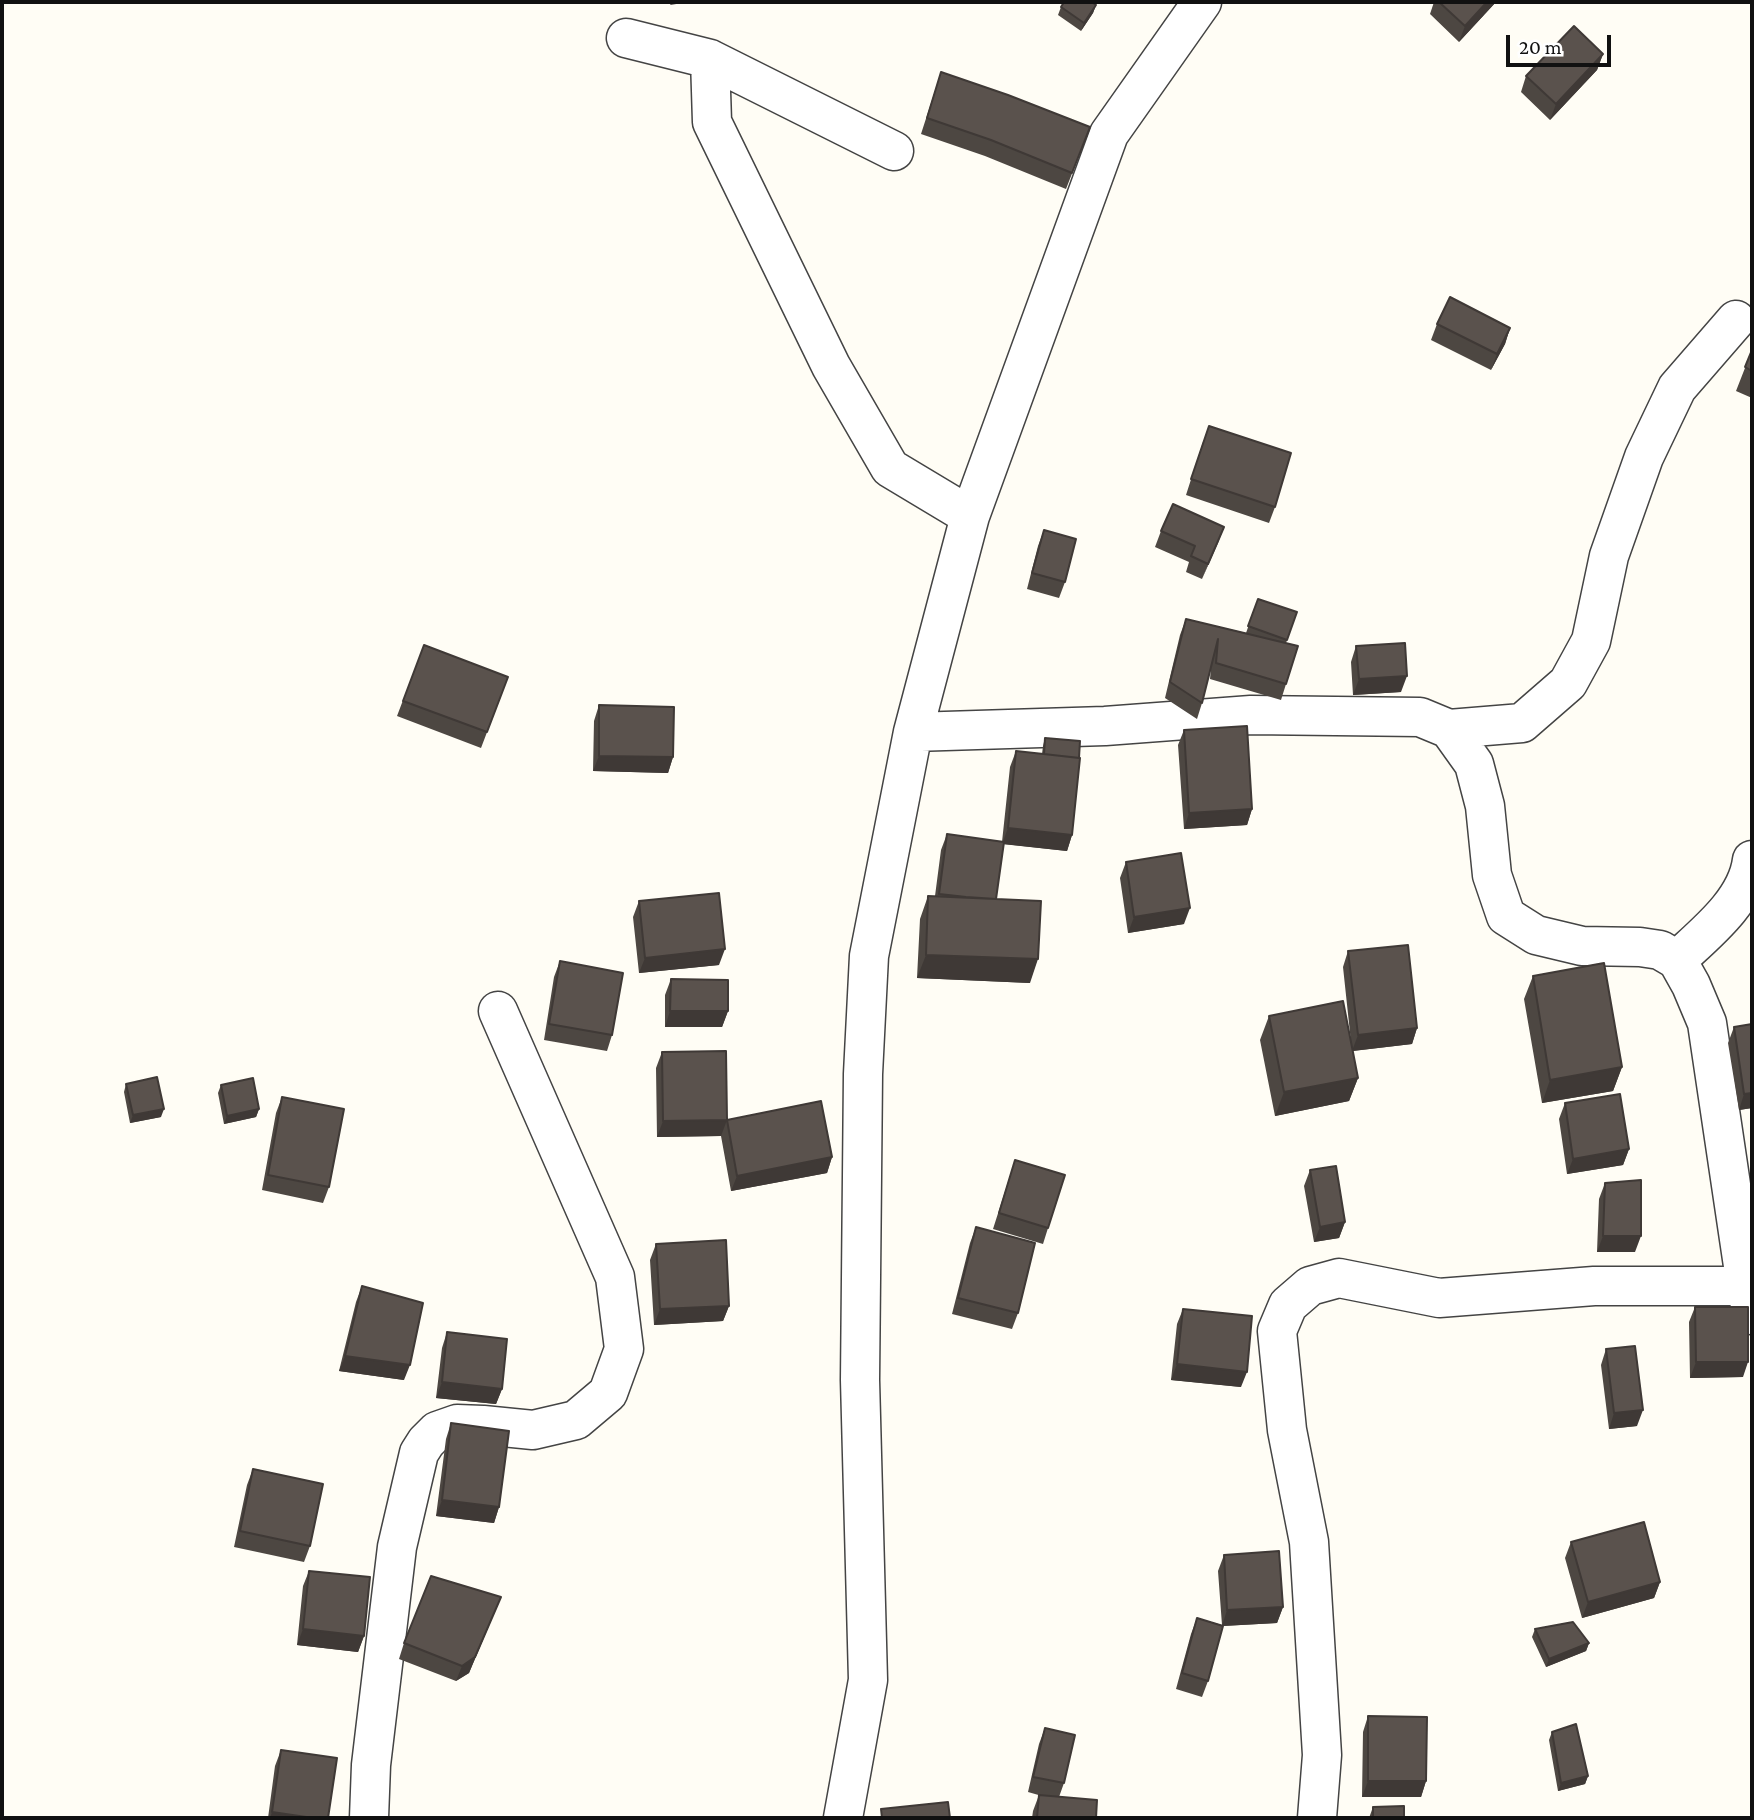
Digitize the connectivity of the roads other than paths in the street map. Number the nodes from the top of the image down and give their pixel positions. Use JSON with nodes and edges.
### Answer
{"nodes":[{"id":1,"x":1202,"y":2,"type":"edge"},
{"id":2,"x":626,"y":38,"type":"dead end"},
{"id":3,"x":710,"y":59,"type":"junction"},
{"id":4,"x":894,"y":151,"type":"dead end"},
{"id":5,"x":1735,"y":320,"type":"dead end"},
{"id":6,"x":970,"y":516,"type":"junction"},
{"id":7,"x":1449,"y":729,"type":"junction"},
{"id":8,"x":913,"y":732,"type":"junction"},
{"id":9,"x":1752,"y":860,"type":"edge"},
{"id":10,"x":1677,"y":960,"type":"junction"},
{"id":11,"x":498,"y":1011,"type":"dead end"},
{"id":12,"x":1749,"y":1300,"type":"edge"},
{"id":13,"x":369,"y":1818,"type":"edge"},
{"id":14,"x":843,"y":1818,"type":"edge"},
{"id":15,"x":1317,"y":1818,"type":"edge"}],
"edges":[{"from":1,"to":6,"type":"street"},
{"from":2,"to":3,"type":"street"},
{"from":3,"to":4,"type":"street"},
{"from":3,"to":6,"type":"street"},
{"from":5,"to":7,"type":"street"},
{"from":6,"to":8,"type":"street"},
{"from":7,"to":8,"type":"street"},
{"from":7,"to":10,"type":"street"},
{"from":8,"to":14,"type":"street"},
{"from":9,"to":10,"type":"street"},
{"from":10,"to":12,"type":"street"},
{"from":11,"to":13,"type":"street"},
{"from":12,"to":15,"type":"street"}]}
